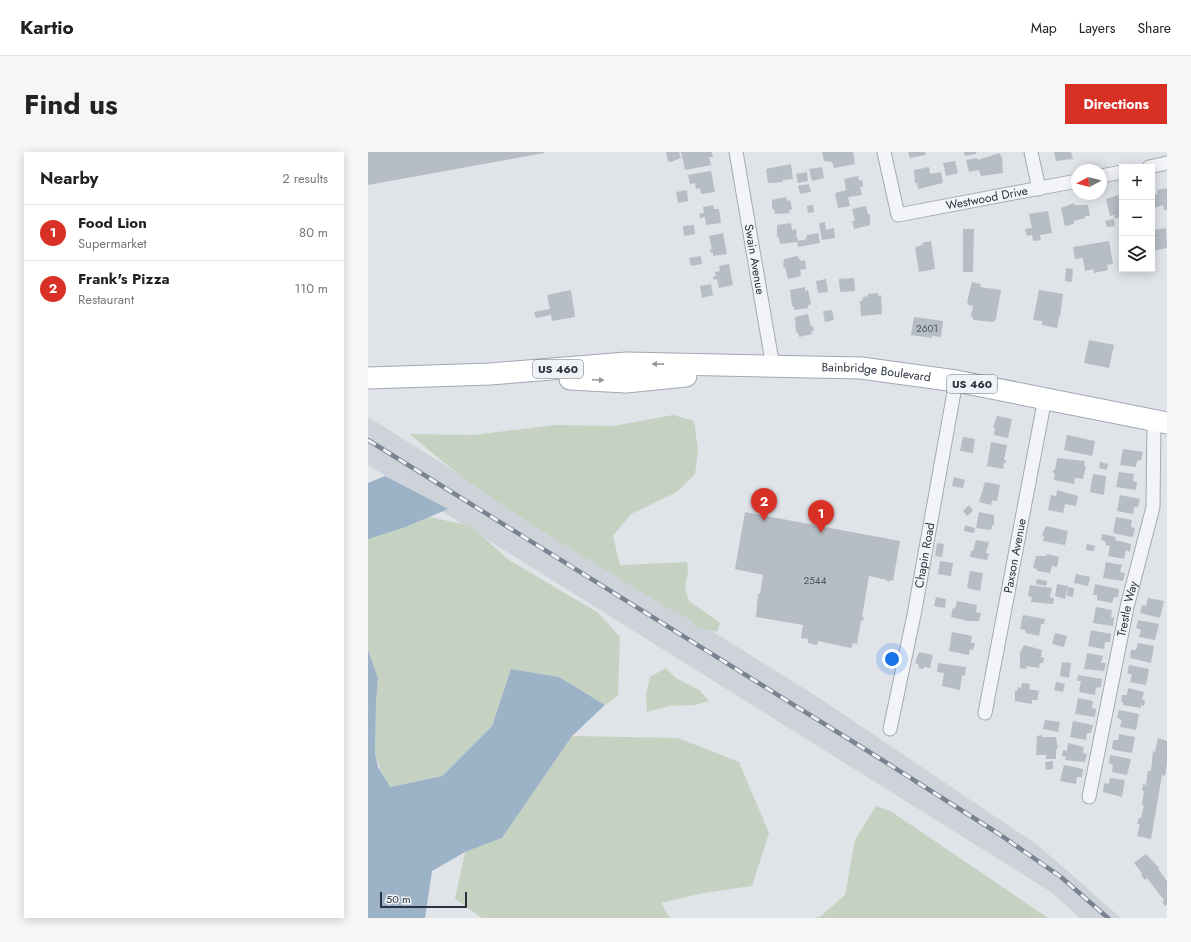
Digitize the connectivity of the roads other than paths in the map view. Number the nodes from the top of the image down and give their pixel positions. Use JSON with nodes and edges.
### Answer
{"nodes":[{"id":1,"x":736,"y":152,"type":"edge"},
{"id":2,"x":884,"y":152,"type":"edge"},
{"id":3,"x":1031,"y":152,"type":"edge"},
{"id":4,"x":1167,"y":163,"type":"edge"},
{"id":5,"x":1155,"y":166,"type":"edge"},
{"id":6,"x":1119,"y":173,"type":"edge"},
{"id":7,"x":1107,"y":175,"type":"edge"},
{"id":8,"x":1071,"y":182,"type":"edge"},
{"id":9,"x":1039,"y":189,"type":"junction"},
{"id":10,"x":773,"y":367,"type":"junction"},
{"id":11,"x":368,"y":378,"type":"edge"},
{"id":12,"x":956,"y":381,"type":"junction"},
{"id":13,"x":1045,"y":398,"type":"junction"},
{"id":14,"x":1161,"y":422,"type":"edge"},
{"id":15,"x":985,"y":712,"type":"dead end"},
{"id":16,"x":890,"y":729,"type":"dead end"},
{"id":17,"x":1089,"y":797,"type":"dead end"}],
"edges":[{"from":1,"to":10,"type":"street","name":"Swain Avenue"},
{"from":2,"to":9,"type":"street","name":"Westwood Drive"},
{"from":3,"to":9,"type":"street"},
{"from":4,"to":5,"type":"street"},
{"from":6,"to":7,"type":"street"},
{"from":8,"to":9,"type":"street","name":"Westwood Drive"},
{"from":10,"to":11,"type":"main road","name":"Bainbridge Boulevard","number":"US 460"},
{"from":10,"to":12,"type":"main road","name":"Bainbridge Boulevard","number":"US 460"},
{"from":12,"to":13,"type":"main road","name":"Bainbridge Boulevard","number":"US 460"},
{"from":12,"to":16,"type":"street","name":"Chapin Road"},
{"from":13,"to":14,"type":"main road","name":"Bainbridge Boulevard","number":"US 460"},
{"from":13,"to":15,"type":"street","name":"Paxson Avenue"},
{"from":14,"to":17,"type":"street","name":"Trestle Way"}]}
